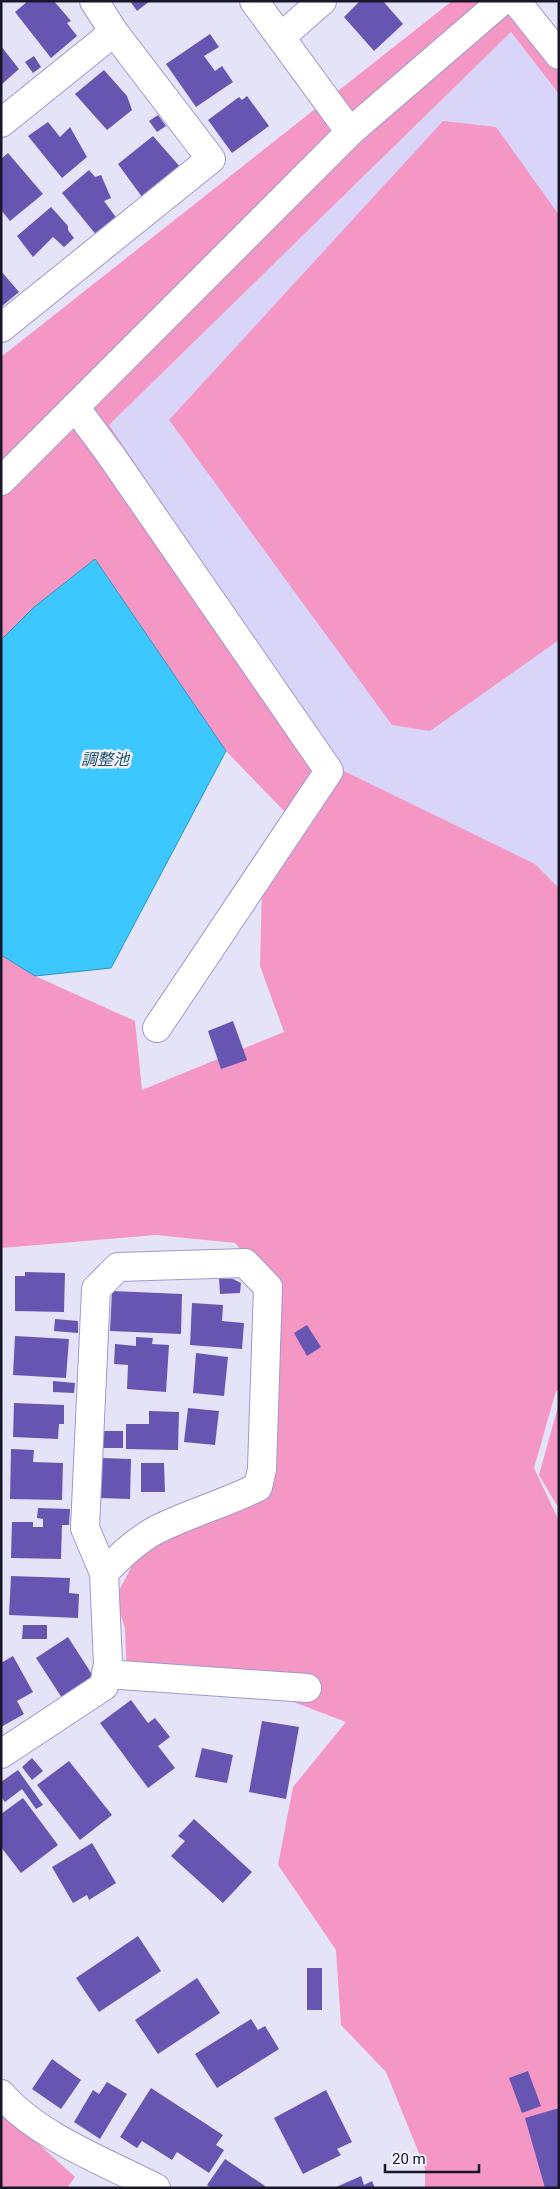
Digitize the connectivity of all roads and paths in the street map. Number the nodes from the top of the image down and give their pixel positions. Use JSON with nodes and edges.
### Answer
{"nodes":[{"id":1,"x":94,"y":1,"type":"edge"},
{"id":2,"x":254,"y":1,"type":"edge"},
{"id":3,"x":322,"y":1,"type":"edge"},
{"id":4,"x":502,"y":1,"type":"edge"},
{"id":5,"x":516,"y":1,"type":"edge"},
{"id":6,"x":114,"y":32,"type":"junction"},
{"id":7,"x":281,"y":37,"type":"junction"},
{"id":8,"x":559,"y":55,"type":"edge"},
{"id":9,"x":1,"y":124,"type":"edge"},
{"id":10,"x":350,"y":132,"type":"junction"},
{"id":11,"x":1,"y":328,"type":"edge"},
{"id":12,"x":75,"y":407,"type":"junction"},
{"id":13,"x":1,"y":481,"type":"edge"},
{"id":14,"x":157,"y":1028,"type":"dead end"},
{"id":15,"x":104,"y":1573,"type":"junction"},
{"id":16,"x":106,"y":1674,"type":"junction"},
{"id":17,"x":307,"y":1688,"type":"dead end"},
{"id":18,"x":1,"y":1754,"type":"edge"},
{"id":19,"x":1,"y":2094,"type":"edge"},
{"id":20,"x":156,"y":2188,"type":"edge"}],
"edges":[{"from":1,"to":6,"type":"street"},
{"from":2,"to":7,"type":"street"},
{"from":3,"to":7,"type":"street"},
{"from":4,"to":10,"type":"street"},
{"from":5,"to":8,"type":"street"},
{"from":6,"to":9,"type":"street"},
{"from":6,"to":11,"type":"street"},
{"from":7,"to":10,"type":"street"},
{"from":10,"to":12,"type":"street"},
{"from":12,"to":13,"type":"street"},
{"from":12,"to":14,"type":"street"},
{"from":15,"to":15,"type":"street"},
{"from":15,"to":16,"type":"street"},
{"from":16,"to":17,"type":"street"},
{"from":16,"to":18,"type":"street"},
{"from":19,"to":20,"type":"street"}]}
